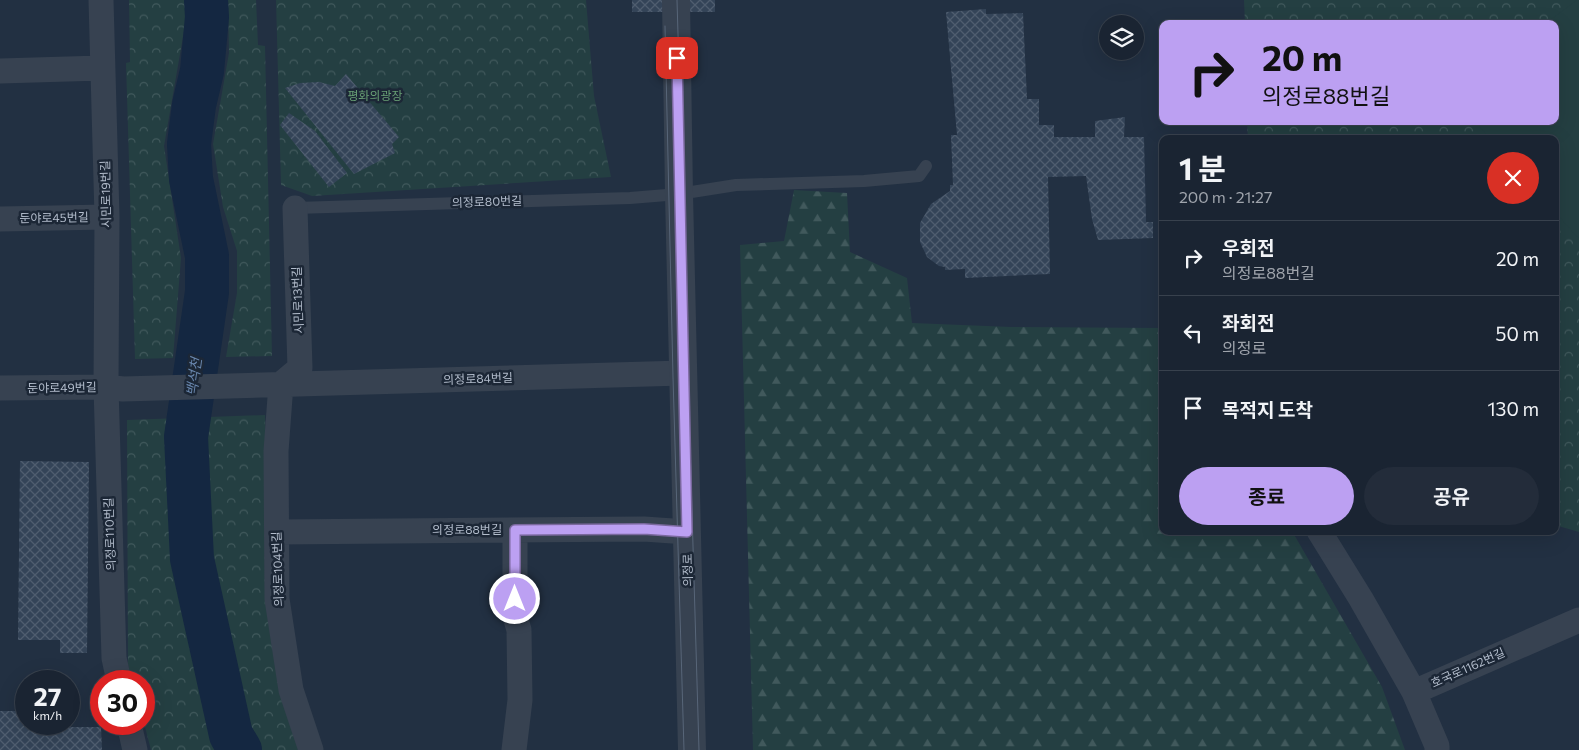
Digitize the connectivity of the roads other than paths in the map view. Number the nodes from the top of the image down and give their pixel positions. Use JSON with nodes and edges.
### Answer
{"nodes":[{"id":1,"x":101,"y":0,"type":"edge"},
{"id":2,"x":676,"y":0,"type":"edge"},
{"id":3,"x":102,"y":68,"type":"junction"},
{"id":4,"x":0,"y":71,"type":"edge"},
{"id":5,"x":926,"y":166,"type":"dead end"},
{"id":6,"x":679,"y":194,"type":"junction"},
{"id":7,"x":295,"y":208,"type":"joint"},
{"id":8,"x":107,"y":217,"type":"junction"},
{"id":9,"x":0,"y":219,"type":"edge"},
{"id":10,"x":683,"y":374,"type":"junction"},
{"id":11,"x":277,"y":385,"type":"junction"},
{"id":12,"x":0,"y":388,"type":"edge"},
{"id":13,"x":115,"y":388,"type":"junction"},
{"id":14,"x":515,"y":530,"type":"junction"},
{"id":15,"x":277,"y":532,"type":"junction"},
{"id":16,"x":687,"y":532,"type":"junction"},
{"id":17,"x":1321,"y":535,"type":"edge"},
{"id":18,"x":1579,"y":620,"type":"edge"},
{"id":19,"x":117,"y":670,"type":"edge"},
{"id":20,"x":1414,"y":692,"type":"junction"},
{"id":21,"x":132,"y":735,"type":"edge"},
{"id":22,"x":135,"y":750,"type":"edge"},
{"id":23,"x":311,"y":750,"type":"edge"},
{"id":24,"x":514,"y":750,"type":"edge"},
{"id":25,"x":692,"y":750,"type":"edge"},
{"id":26,"x":1436,"y":750,"type":"edge"}],
"edges":[{"from":1,"to":3,"type":"street","name":"시민로19번길"},
{"from":2,"to":6,"type":"street","name":"의정로"},
{"from":3,"to":4,"type":"street"},
{"from":3,"to":8,"type":"street","name":"시민로19번길"},
{"from":5,"to":6,"type":"lane","name":"의정로80번길"},
{"from":6,"to":7,"type":"lane","name":"의정로80번길"},
{"from":6,"to":10,"type":"street","name":"의정로"},
{"from":7,"to":11,"type":"street","name":"시민로13번길"},
{"from":8,"to":9,"type":"street","name":"둔야로45번길"},
{"from":8,"to":13,"type":"street","name":"시민로19번길"},
{"from":10,"to":11,"type":"street","name":"의정로84번길"},
{"from":10,"to":16,"type":"street","name":"의정로"},
{"from":11,"to":13,"type":"street","name":"의정로84번길"},
{"from":11,"to":15,"type":"street","name":"의정로104번길"},
{"from":12,"to":13,"type":"street","name":"둔야로49번길"},
{"from":13,"to":19,"type":"street","name":"의정로110번길"},
{"from":14,"to":15,"type":"street","name":"의정로88번길"},
{"from":14,"to":16,"type":"street","name":"의정로88번길"},
{"from":14,"to":24,"type":"street"},
{"from":15,"to":23,"type":"street","name":"의정로104번길"},
{"from":16,"to":25,"type":"street","name":"의정로"},
{"from":17,"to":20,"type":"street"},
{"from":18,"to":20,"type":"street","name":"호국로1162번길"},
{"from":20,"to":26,"type":"street"},
{"from":21,"to":22,"type":"street"}]}
